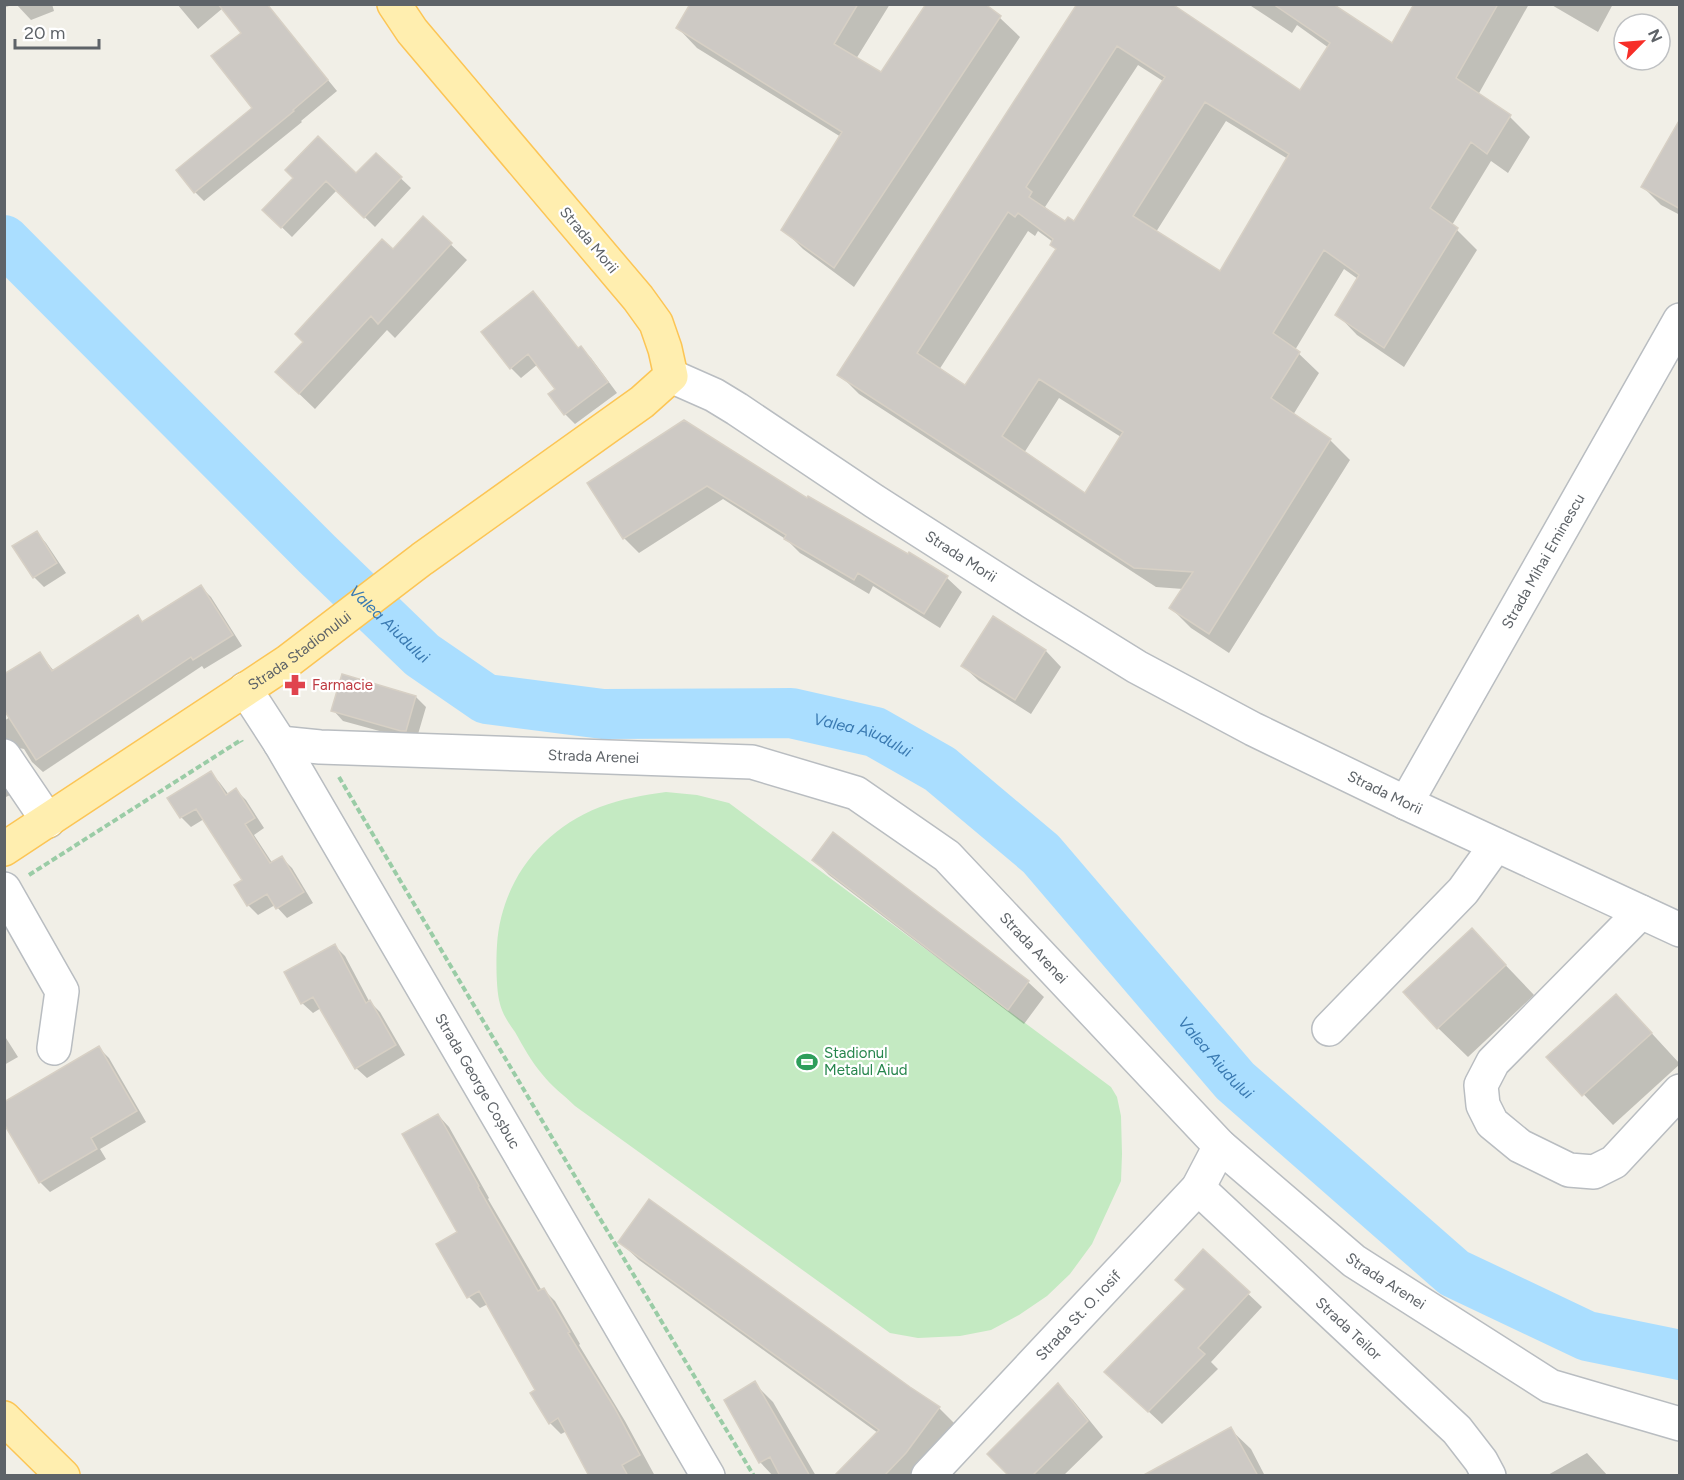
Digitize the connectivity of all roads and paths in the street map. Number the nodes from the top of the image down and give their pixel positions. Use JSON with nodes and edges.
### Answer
{"nodes":[{"id":1,"x":394,"y":4,"type":"edge"},
{"id":2,"x":1680,"y":320,"type":"edge"},
{"id":3,"x":671,"y":376,"type":"junction"},
{"id":4,"x":245,"y":689,"type":"junction"},
{"id":5,"x":280,"y":743,"type":"junction"},
{"id":6,"x":320,"y":747,"type":"junction"},
{"id":7,"x":247,"y":750,"type":"dead end"},
{"id":8,"x":4,"y":756,"type":"edge"},
{"id":9,"x":1406,"y":803,"type":"junction"},
{"id":10,"x":48,"y":821,"type":"junction"},
{"id":11,"x":1496,"y":844,"type":"junction"},
{"id":12,"x":4,"y":849,"type":"edge"},
{"id":13,"x":5,"y":890,"type":"edge"},
{"id":14,"x":1641,"y":912,"type":"junction"},
{"id":15,"x":1680,"y":930,"type":"edge"},
{"id":16,"x":1329,"y":1029,"type":"dead end"},
{"id":17,"x":54,"y":1048,"type":"dead end"},
{"id":18,"x":1680,"y":1091,"type":"edge"},
{"id":19,"x":1220,"y":1146,"type":"junction"},
{"id":20,"x":1198,"y":1188,"type":"junction"},
{"id":21,"x":4,"y":1418,"type":"edge"},
{"id":22,"x":1680,"y":1424,"type":"edge"},
{"id":23,"x":63,"y":1476,"type":"edge"},
{"id":24,"x":708,"y":1476,"type":"edge"},
{"id":25,"x":754,"y":1476,"type":"edge"},
{"id":26,"x":928,"y":1476,"type":"edge"},
{"id":27,"x":1489,"y":1476,"type":"edge"}],
"edges":[{"from":1,"to":3,"type":"main road","name":"Strada Morii"},
{"from":2,"to":9,"type":"street","name":"Strada Mihai Eminescu"},
{"from":3,"to":4,"type":"main road","name":"Strada Stadionului"},
{"from":3,"to":9,"type":"street","name":"Strada Morii"},
{"from":4,"to":5,"type":"street","name":"Strada George Coșbuc"},
{"from":4,"to":10,"type":"main road","name":"Strada Stadionului"},
{"from":5,"to":6,"type":"street","name":"Strada Arenei"},
{"from":5,"to":24,"type":"street","name":"Strada George Coșbuc"},
{"from":6,"to":19,"type":"street","name":"Strada Arenei"},
{"from":6,"to":25,"type":"path"},
{"from":7,"to":13,"type":"path"},
{"from":8,"to":10,"type":"street"},
{"from":9,"to":11,"type":"street","name":"Strada Morii"},
{"from":10,"to":12,"type":"main road","name":"Strada Stadionului"},
{"from":11,"to":14,"type":"street","name":"Strada Morii"},
{"from":11,"to":16,"type":"street"},
{"from":13,"to":17,"type":"street"},
{"from":14,"to":15,"type":"street","name":"Strada Morii"},
{"from":14,"to":18,"type":"street"},
{"from":19,"to":20,"type":"street","name":"Strada St. O. Iosif"},
{"from":19,"to":22,"type":"street","name":"Strada Arenei"},
{"from":20,"to":26,"type":"street","name":"Strada St. O. Iosif"},
{"from":20,"to":27,"type":"street","name":"Strada Teilor"},
{"from":21,"to":23,"type":"main road"}]}
